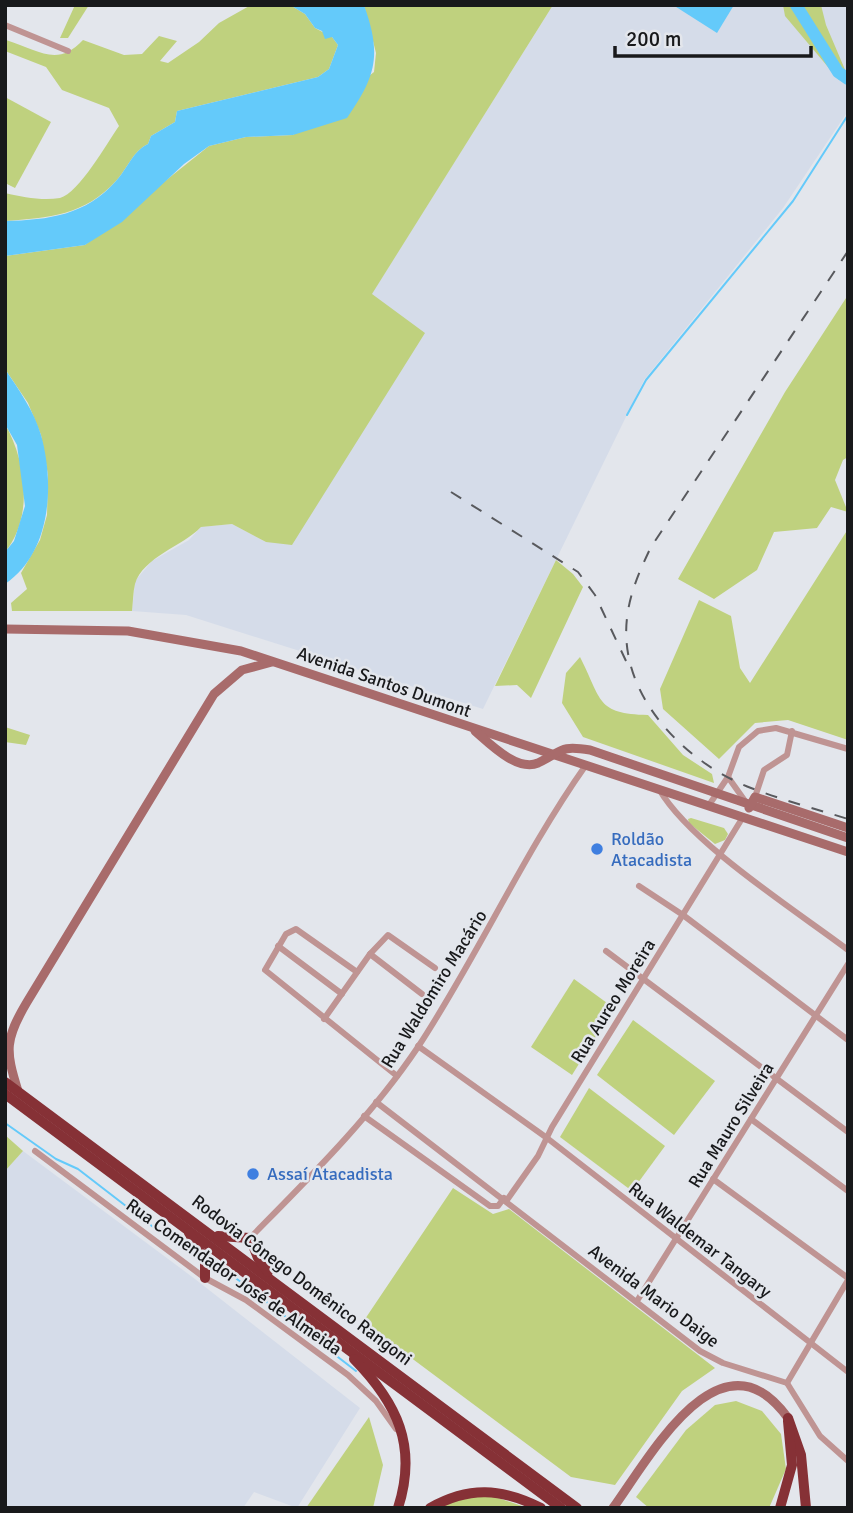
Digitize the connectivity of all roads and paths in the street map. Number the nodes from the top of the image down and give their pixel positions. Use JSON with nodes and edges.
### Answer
{"nodes":[{"id":1,"x":5,"y":25,"type":"edge"},
{"id":2,"x":68,"y":51,"type":"dead end"},
{"id":3,"x":5,"y":629,"type":"edge"},
{"id":4,"x":273,"y":662,"type":"junction"},
{"id":5,"x":471,"y":728,"type":"junction"},
{"id":6,"x":792,"y":731,"type":"junction"},
{"id":7,"x":848,"y":749,"type":"edge"},
{"id":8,"x":550,"y":753,"type":"junction"},
{"id":9,"x":586,"y":765,"type":"junction"},
{"id":10,"x":728,"y":777,"type":"junction"},
{"id":11,"x":659,"y":789,"type":"junction"},
{"id":12,"x":715,"y":793,"type":"junction"},
{"id":13,"x":752,"y":801,"type":"junction"},
{"id":14,"x":709,"y":805,"type":"junction"},
{"id":15,"x":743,"y":817,"type":"junction"},
{"id":16,"x":848,"y":828,"type":"edge"},
{"id":17,"x":848,"y":838,"type":"edge"},
{"id":18,"x":848,"y":852,"type":"edge"},
{"id":19,"x":722,"y":853,"type":"junction"},
{"id":20,"x":639,"y":886,"type":"dead end"},
{"id":21,"x":683,"y":915,"type":"junction"},
{"id":22,"x":278,"y":946,"type":"junction"},
{"id":23,"x":848,"y":950,"type":"edge"},
{"id":24,"x":606,"y":951,"type":"dead end"},
{"id":25,"x":370,"y":954,"type":"junction"},
{"id":26,"x":848,"y":964,"type":"edge"},
{"id":27,"x":435,"y":968,"type":"dead end"},
{"id":28,"x":357,"y":972,"type":"junction"},
{"id":29,"x":644,"y":978,"type":"junction"},
{"id":30,"x":342,"y":993,"type":"junction"},
{"id":31,"x":422,"y":994,"type":"dead end"},
{"id":32,"x":814,"y":1015,"type":"junction"},
{"id":33,"x":324,"y":1019,"type":"junction"},
{"id":34,"x":848,"y":1040,"type":"edge"},
{"id":35,"x":418,"y":1046,"type":"junction"},
{"id":36,"x":397,"y":1076,"type":"junction"},
{"id":37,"x":778,"y":1077,"type":"junction"},
{"id":38,"x":5,"y":1082,"type":"edge"},
{"id":39,"x":18,"y":1091,"type":"junction"},
{"id":40,"x":5,"y":1094,"type":"edge"},
{"id":41,"x":376,"y":1102,"type":"junction"},
{"id":42,"x":364,"y":1116,"type":"junction"},
{"id":43,"x":751,"y":1119,"type":"junction"},
{"id":44,"x":848,"y":1132,"type":"edge"},
{"id":45,"x":422,"y":1137,"type":"junction"},
{"id":46,"x":547,"y":1138,"type":"junction"},
{"id":47,"x":412,"y":1150,"type":"junction"},
{"id":48,"x":35,"y":1151,"type":"dead end"},
{"id":49,"x":454,"y":1161,"type":"junction"},
{"id":50,"x":445,"y":1174,"type":"junction"},
{"id":51,"x":713,"y":1179,"type":"junction"},
{"id":52,"x":848,"y":1191,"type":"edge"},
{"id":53,"x":505,"y":1199,"type":"junction"},
{"id":54,"x":183,"y":1225,"type":"junction"},
{"id":55,"x":212,"y":1235,"type":"junction"},
{"id":56,"x":250,"y":1238,"type":"junction"},
{"id":57,"x":676,"y":1240,"type":"junction"},
{"id":58,"x":205,"y":1278,"type":"junction"},
{"id":59,"x":848,"y":1279,"type":"edge"},
{"id":60,"x":278,"y":1284,"type":"junction"},
{"id":61,"x":637,"y":1301,"type":"junction"},
{"id":62,"x":336,"y":1339,"type":"junction"},
{"id":63,"x":811,"y":1344,"type":"junction"},
{"id":64,"x":848,"y":1372,"type":"edge"},
{"id":65,"x":787,"y":1383,"type":"junction"},
{"id":66,"x":788,"y":1418,"type":"junction"},
{"id":67,"x":404,"y":1438,"type":"junction"},
{"id":68,"x":848,"y":1461,"type":"edge"},
{"id":69,"x":398,"y":1508,"type":"edge"},
{"id":70,"x":430,"y":1508,"type":"edge"},
{"id":71,"x":541,"y":1508,"type":"edge"},
{"id":72,"x":561,"y":1508,"type":"edge"},
{"id":73,"x":577,"y":1508,"type":"edge"},
{"id":74,"x":613,"y":1508,"type":"edge"},
{"id":75,"x":780,"y":1508,"type":"edge"},
{"id":76,"x":806,"y":1508,"type":"edge"}],
"edges":[{"from":1,"to":2,"type":"street"},
{"from":3,"to":4,"type":"main road","name":"Avenida Santos Dumont"},
{"from":4,"to":5,"type":"main road","name":"Avenida Santos Dumont"},
{"from":4,"to":39,"type":"main road"},
{"from":5,"to":8,"type":"main road","name":"Avenida Santos Dumont"},
{"from":5,"to":8,"type":"main road"},
{"from":6,"to":7,"type":"street"},
{"from":6,"to":10,"type":"street"},
{"from":6,"to":13,"type":"street"},
{"from":8,"to":9,"type":"main road","name":"Avenida Santos Dumont"},
{"from":8,"to":12,"type":"main road"},
{"from":9,"to":11,"type":"main road","name":"Avenida Santos Dumont"},
{"from":9,"to":35,"type":"street","name":"Rua Waldomiro Macário"},
{"from":10,"to":12,"type":"street"},
{"from":10,"to":13,"type":"street"},
{"from":11,"to":14,"type":"main road","name":"Avenida Santos Dumont"},
{"from":11,"to":19,"type":"street"},
{"from":12,"to":13,"type":"main road"},
{"from":12,"to":14,"type":"street"},
{"from":13,"to":15,"type":"main road"},
{"from":13,"to":16,"type":"main road"},
{"from":13,"to":17,"type":"main road"},
{"from":14,"to":15,"type":"main road","name":"Avenida Santos Dumont"},
{"from":15,"to":18,"type":"main road","name":"Avenida Santos Dumont"},
{"from":15,"to":19,"type":"street","name":"Rua Aureo Moreira"},
{"from":19,"to":21,"type":"street","name":"Rua Aureo Moreira"},
{"from":19,"to":23,"type":"street"},
{"from":20,"to":21,"type":"street"},
{"from":21,"to":29,"type":"street","name":"Rua Aureo Moreira"},
{"from":21,"to":32,"type":"street"},
{"from":22,"to":28,"type":"street"},
{"from":22,"to":30,"type":"street"},
{"from":22,"to":33,"type":"street"},
{"from":24,"to":29,"type":"street"},
{"from":25,"to":27,"type":"street"},
{"from":25,"to":28,"type":"street"},
{"from":25,"to":31,"type":"street"},
{"from":26,"to":32,"type":"street","name":"Rua Mauro Silveira"},
{"from":28,"to":30,"type":"street"},
{"from":29,"to":37,"type":"street"},
{"from":29,"to":46,"type":"street","name":"Rua Aureo Moreira"},
{"from":30,"to":33,"type":"street"},
{"from":32,"to":34,"type":"street"},
{"from":32,"to":37,"type":"street","name":"Rua Mauro Silveira"},
{"from":33,"to":36,"type":"street"},
{"from":35,"to":36,"type":"street","name":"Rua Waldomiro Macário"},
{"from":35,"to":46,"type":"street","name":"Rua Waldemar Tangary"},
{"from":36,"to":41,"type":"street","name":"Rua Waldomiro Macário"},
{"from":37,"to":43,"type":"street","name":"Rua Mauro Silveira"},
{"from":37,"to":44,"type":"street"},
{"from":38,"to":39,"type":"highway","name":"Rodovia Cônego Domênico Rangoni"},
{"from":39,"to":55,"type":"highway","name":"Rodovia Cônego Domênico Rangoni"},
{"from":40,"to":54,"type":"highway","name":"Rodovia Cônego Domênico Rangoni"},
{"from":41,"to":42,"type":"street","name":"Rua Waldomiro Macário"},
{"from":41,"to":45,"type":"street","name":"Avenida Mario Daige"},
{"from":42,"to":47,"type":"street"},
{"from":42,"to":56,"type":"street","name":"Rua Waldomiro Macário"},
{"from":43,"to":51,"type":"street","name":"Rua Mauro Silveira"},
{"from":43,"to":52,"type":"street"},
{"from":45,"to":47,"type":"street"},
{"from":45,"to":49,"type":"street","name":"Avenida Mario Daige"},
{"from":46,"to":53,"type":"street","name":"Rua Aureo Moreira"},
{"from":46,"to":57,"type":"street","name":"Rua Waldemar Tangary"},
{"from":47,"to":50,"type":"street"},
{"from":48,"to":58,"type":"street","name":"Rua Comendador José de Almeida"},
{"from":49,"to":50,"type":"street"},
{"from":49,"to":53,"type":"street","name":"Avenida Mario Daige"},
{"from":50,"to":53,"type":"street"},
{"from":51,"to":57,"type":"street","name":"Rua Mauro Silveira"},
{"from":51,"to":59,"type":"street"},
{"from":53,"to":61,"type":"street","name":"Avenida Mario Daige"},
{"from":54,"to":58,"type":"highway"},
{"from":54,"to":62,"type":"highway","name":"Rodovia Cônego Domênico Rangoni"},
{"from":55,"to":56,"type":"highway"},
{"from":55,"to":60,"type":"highway","name":"Rodovia Cônego Domênico Rangoni"},
{"from":56,"to":60,"type":"highway"},
{"from":57,"to":61,"type":"street","name":"Rua Mauro Silveira"},
{"from":57,"to":63,"type":"street","name":"Rua Waldemar Tangary"},
{"from":58,"to":67,"type":"street","name":"Rua Comendador José de Almeida"},
{"from":59,"to":63,"type":"street"},
{"from":60,"to":73,"type":"highway","name":"Rodovia Cônego Domênico Rangoni"},
{"from":61,"to":65,"type":"street","name":"Avenida Mario Daige"},
{"from":62,"to":67,"type":"highway"},
{"from":62,"to":72,"type":"highway","name":"Rodovia Cônego Domênico Rangoni"},
{"from":63,"to":64,"type":"street","name":"Rua Waldemar Tangary"},
{"from":63,"to":65,"type":"street"},
{"from":65,"to":68,"type":"street"},
{"from":66,"to":74,"type":"main road"},
{"from":66,"to":75,"type":"highway"},
{"from":66,"to":76,"type":"highway"},
{"from":67,"to":69,"type":"highway"},
{"from":70,"to":71,"type":"highway"}]}
